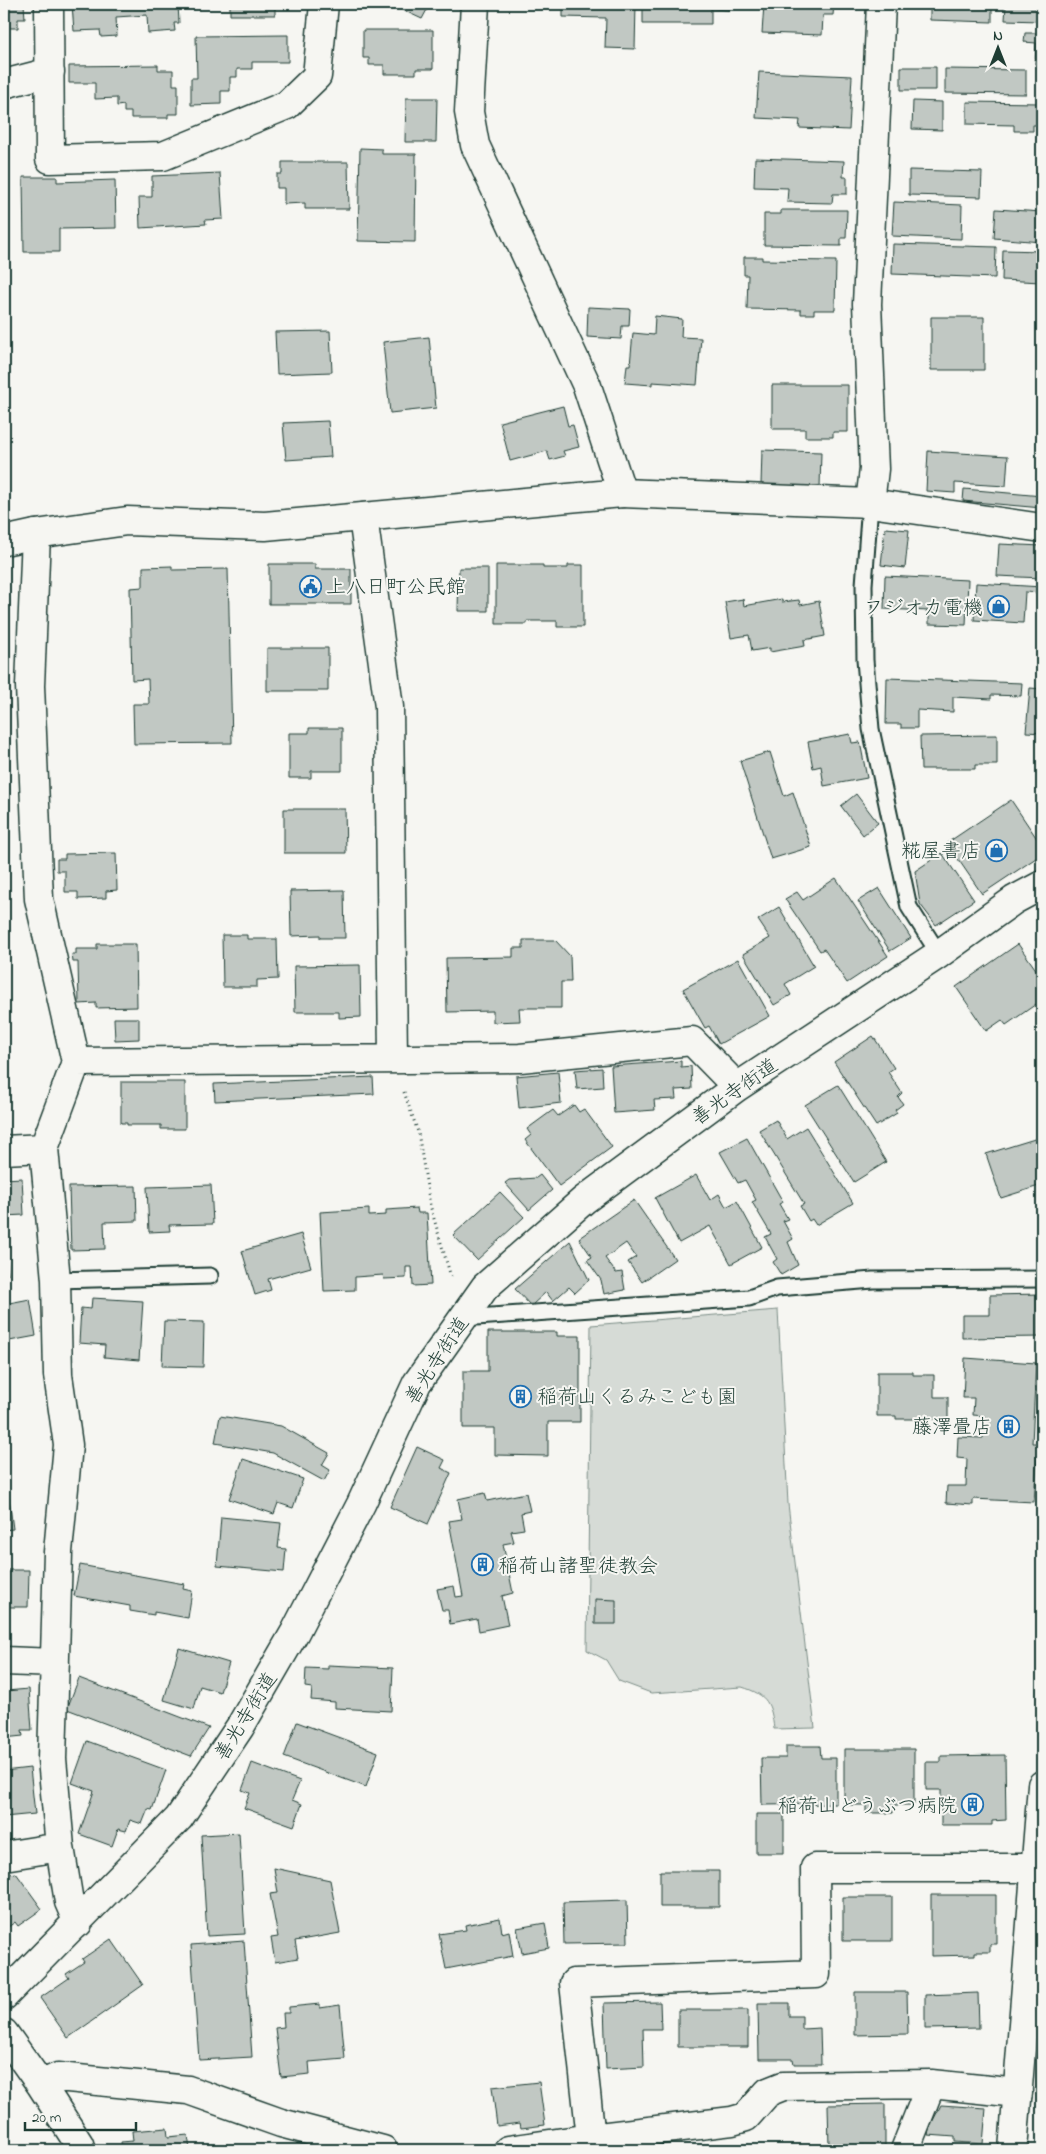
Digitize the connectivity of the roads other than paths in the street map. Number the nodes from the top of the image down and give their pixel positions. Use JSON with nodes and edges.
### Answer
{"nodes":[{"id":1,"x":49,"y":4,"type":"edge"},
{"id":2,"x":324,"y":4,"type":"edge"},
{"id":3,"x":474,"y":4,"type":"edge"},
{"id":4,"x":881,"y":4,"type":"edge"},
{"id":5,"x":50,"y":72,"type":"junction"},
{"id":6,"x":4,"y":84,"type":"edge"},
{"id":7,"x":622,"y":493,"type":"junction"},
{"id":8,"x":870,"y":503,"type":"junction"},
{"id":9,"x":363,"y":517,"type":"junction"},
{"id":10,"x":1042,"y":528,"type":"edge"},
{"id":11,"x":36,"y":534,"type":"junction"},
{"id":12,"x":4,"y":541,"type":"edge"},
{"id":13,"x":1042,"y":885,"type":"edge"},
{"id":14,"x":939,"y":954,"type":"junction"},
{"id":15,"x":393,"y":1058,"type":"junction"},
{"id":16,"x":76,"y":1062,"type":"junction"},
{"id":17,"x":737,"y":1087,"type":"junction"},
{"id":18,"x":44,"y":1148,"type":"junction"},
{"id":19,"x":4,"y":1150,"type":"edge"},
{"id":20,"x":210,"y":1276,"type":"dead end"},
{"id":21,"x":1042,"y":1279,"type":"edge"},
{"id":22,"x":56,"y":1280,"type":"junction"},
{"id":23,"x":462,"y":1318,"type":"junction"},
{"id":24,"x":4,"y":1661,"type":"edge"},
{"id":25,"x":55,"y":1663,"type":"junction"},
{"id":26,"x":1042,"y":1785,"type":"edge"},
{"id":27,"x":60,"y":1847,"type":"junction"},
{"id":28,"x":4,"y":1856,"type":"edge"},
{"id":29,"x":1035,"y":1868,"type":"junction"},
{"id":30,"x":78,"y":1923,"type":"junction"},
{"id":31,"x":4,"y":1996,"type":"edge"},
{"id":32,"x":4,"y":2033,"type":"edge"},
{"id":33,"x":931,"y":2084,"type":"junction"},
{"id":34,"x":41,"y":2085,"type":"junction"},
{"id":35,"x":1018,"y":2093,"type":"junction"},
{"id":36,"x":590,"y":2138,"type":"junction"},
{"id":37,"x":81,"y":2150,"type":"edge"},
{"id":38,"x":383,"y":2150,"type":"edge"},
{"id":39,"x":508,"y":2150,"type":"edge"},
{"id":40,"x":905,"y":2150,"type":"edge"},
{"id":41,"x":1013,"y":2150,"type":"edge"}],
"edges":[{"from":1,"to":5,"type":"street"},
{"from":2,"to":5,"type":"street"},
{"from":3,"to":7,"type":"street"},
{"from":4,"to":8,"type":"street"},
{"from":5,"to":6,"type":"street"},
{"from":7,"to":8,"type":"street"},
{"from":7,"to":9,"type":"street"},
{"from":8,"to":10,"type":"street"},
{"from":8,"to":14,"type":"lane"},
{"from":9,"to":11,"type":"street"},
{"from":9,"to":15,"type":"street"},
{"from":11,"to":12,"type":"street"},
{"from":11,"to":16,"type":"street"},
{"from":13,"to":14,"type":"street","name":"善光寺街道"},
{"from":14,"to":17,"type":"street","name":"善光寺街道"},
{"from":15,"to":16,"type":"street"},
{"from":15,"to":17,"type":"street"},
{"from":16,"to":18,"type":"street"},
{"from":17,"to":23,"type":"street","name":"善光寺街道"},
{"from":18,"to":19,"type":"street"},
{"from":18,"to":22,"type":"street"},
{"from":20,"to":22,"type":"lane"},
{"from":21,"to":23,"type":"lane"},
{"from":22,"to":25,"type":"street"},
{"from":23,"to":30,"type":"street","name":"善光寺街道"},
{"from":24,"to":25,"type":"street"},
{"from":25,"to":27,"type":"street"},
{"from":26,"to":29,"type":"street"},
{"from":27,"to":28,"type":"street"},
{"from":27,"to":30,"type":"street"},
{"from":29,"to":35,"type":"street"},
{"from":29,"to":36,"type":"street"},
{"from":30,"to":31,"type":"street","name":"善光寺街道"},
{"from":32,"to":34,"type":"street"},
{"from":33,"to":35,"type":"street"},
{"from":33,"to":36,"type":"street"},
{"from":33,"to":40,"type":"street"},
{"from":34,"to":37,"type":"street"},
{"from":34,"to":38,"type":"street"},
{"from":35,"to":41,"type":"street"},
{"from":36,"to":39,"type":"street"}]}
